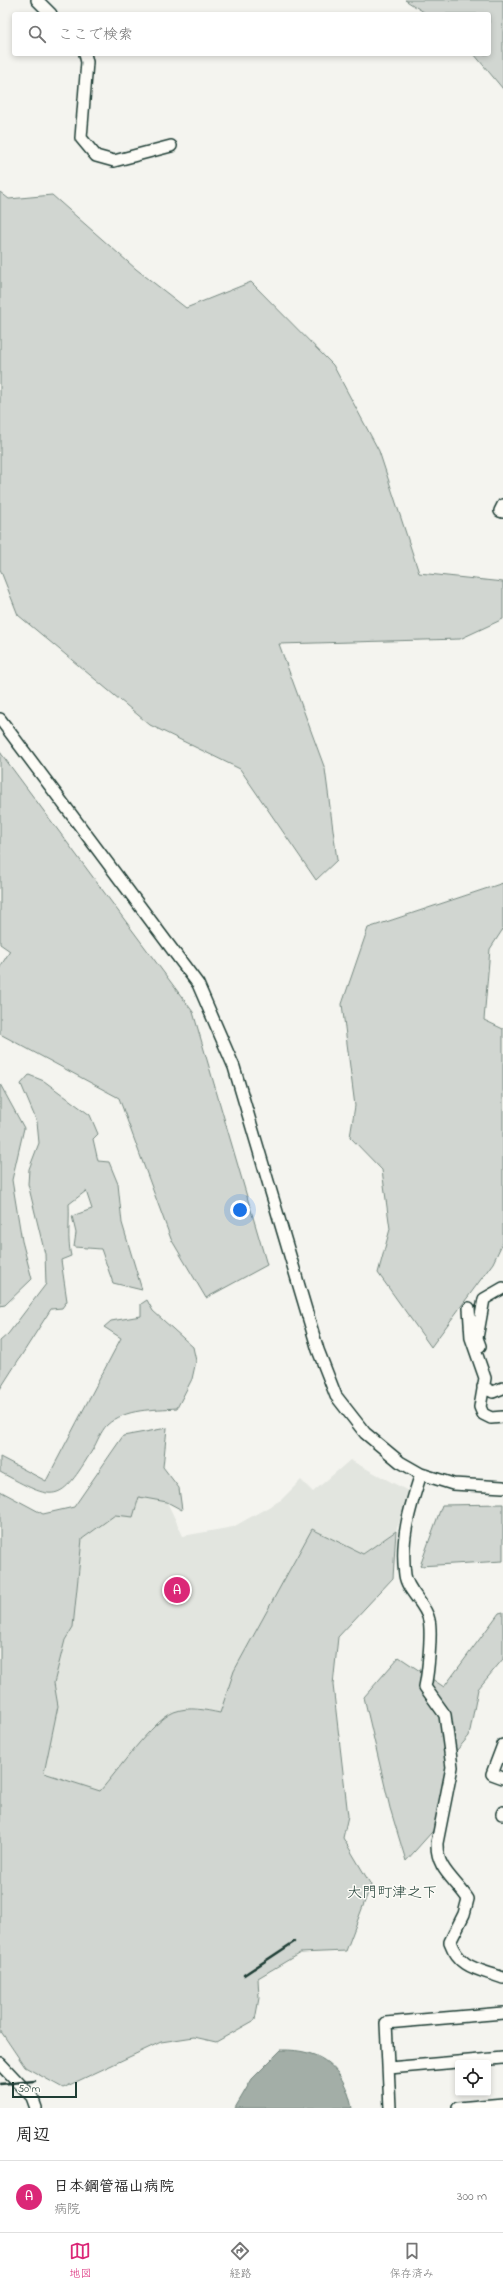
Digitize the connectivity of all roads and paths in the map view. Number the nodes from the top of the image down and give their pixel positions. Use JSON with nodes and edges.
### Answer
{"nodes":[{"id":1,"x":37,"y":0,"type":"edge"},
{"id":2,"x":49,"y":12,"type":"edge"},
{"id":3,"x":86,"y":56,"type":"edge"},
{"id":4,"x":170,"y":146,"type":"dead end"},
{"id":5,"x":503,"y":505,"type":"edge"},
{"id":6,"x":503,"y":512,"type":"edge"},
{"id":7,"x":0,"y":719,"type":"edge"},
{"id":8,"x":503,"y":1288,"type":"edge"},
{"id":9,"x":469,"y":1308,"type":"dead end"},
{"id":10,"x":484,"y":1383,"type":"junction"},
{"id":11,"x":503,"y":1388,"type":"edge"},
{"id":12,"x":503,"y":1417,"type":"edge"},
{"id":13,"x":421,"y":1474,"type":"junction"},
{"id":14,"x":503,"y":1487,"type":"edge"},
{"id":15,"x":503,"y":1745,"type":"edge"},
{"id":16,"x":503,"y":1778,"type":"edge"},
{"id":17,"x":503,"y":1978,"type":"edge"},
{"id":18,"x":503,"y":2013,"type":"edge"},
{"id":19,"x":503,"y":2058,"type":"edge"},
{"id":20,"x":0,"y":2063,"type":"edge"},
{"id":21,"x":389,"y":2068,"type":"junction"},
{"id":22,"x":503,"y":2104,"type":"edge"},
{"id":23,"x":36,"y":2108,"type":"edge"},
{"id":24,"x":390,"y":2108,"type":"edge"},
{"id":25,"x":458,"y":2108,"type":"edge"},
{"id":26,"x":502,"y":2108,"type":"edge"}],
"edges":[{"from":1,"to":2,"type":"street"},
{"from":3,"to":4,"type":"street"},
{"from":5,"to":6,"type":"street"},
{"from":7,"to":13,"type":"street"},
{"from":8,"to":10,"type":"street"},
{"from":9,"to":10,"type":"street"},
{"from":10,"to":11,"type":"street"},
{"from":10,"to":12,"type":"street"},
{"from":13,"to":14,"type":"street"},
{"from":13,"to":17,"type":"street"},
{"from":15,"to":16,"type":"street"},
{"from":18,"to":21,"type":"street"},
{"from":19,"to":21,"type":"street"},
{"from":20,"to":23,"type":"street"},
{"from":21,"to":24,"type":"street"},
{"from":22,"to":25,"type":"street"},
{"from":22,"to":26,"type":"street"}]}
